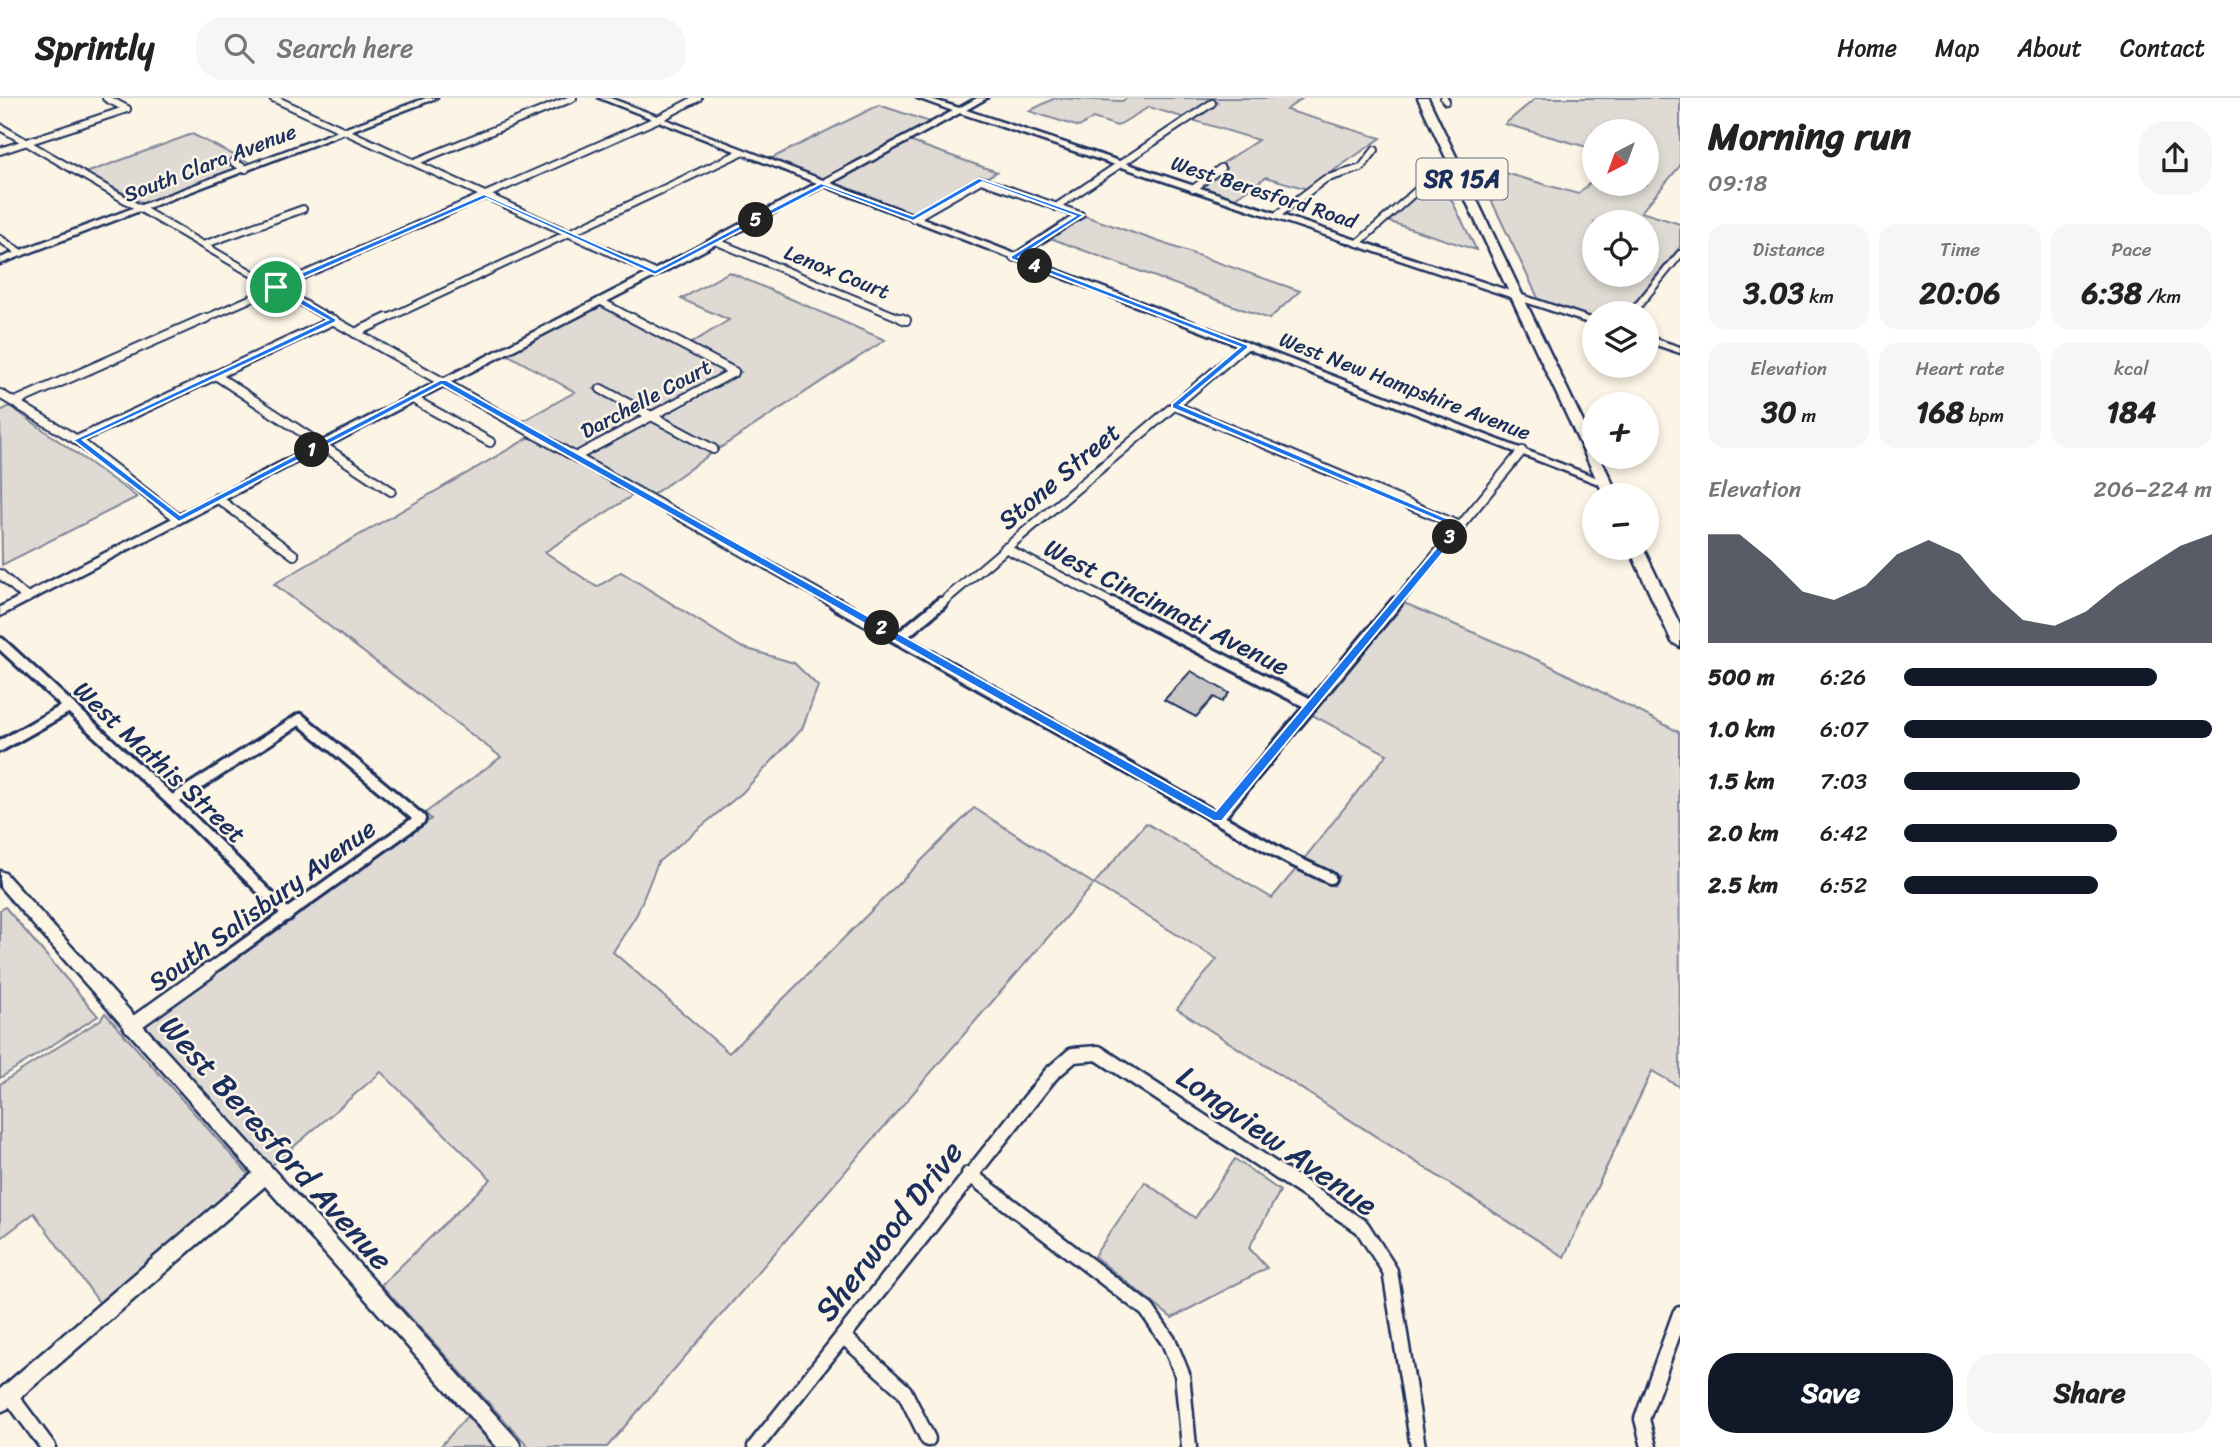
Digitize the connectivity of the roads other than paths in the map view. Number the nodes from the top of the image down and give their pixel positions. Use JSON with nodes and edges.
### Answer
{"nodes":[{"id":1,"x":106,"y":98,"type":"edge"},
{"id":2,"x":273,"y":98,"type":"edge"},
{"id":3,"x":433,"y":98,"type":"edge"},
{"id":4,"x":573,"y":98,"type":"edge"},
{"id":5,"x":603,"y":98,"type":"edge"},
{"id":6,"x":698,"y":98,"type":"edge"},
{"id":7,"x":921,"y":98,"type":"edge"},
{"id":8,"x":984,"y":98,"type":"edge"},
{"id":9,"x":1423,"y":98,"type":"edge"},
{"id":10,"x":1212,"y":103,"type":"dead end"},
{"id":11,"x":959,"y":111,"type":"junction"},
{"id":12,"x":658,"y":119,"type":"junction"},
{"id":13,"x":0,"y":127,"type":"edge"},
{"id":14,"x":345,"y":131,"type":"junction"},
{"id":15,"x":26,"y":142,"type":"junction"},
{"id":16,"x":1375,"y":150,"type":"dead end"},
{"id":17,"x":0,"y":151,"type":"edge"},
{"id":18,"x":742,"y":152,"type":"junction"},
{"id":19,"x":233,"y":162,"type":"dead end"},
{"id":20,"x":415,"y":162,"type":"junction"},
{"id":21,"x":1118,"y":164,"type":"junction"},
{"id":22,"x":1221,"y":168,"type":"dead end"},
{"id":23,"x":246,"y":169,"type":"junction"},
{"id":24,"x":824,"y":184,"type":"junction"},
{"id":25,"x":1423,"y":185,"type":"dead end"},
{"id":26,"x":1193,"y":189,"type":"junction"},
{"id":27,"x":486,"y":195,"type":"junction"},
{"id":28,"x":1056,"y":206,"type":"junction"},
{"id":29,"x":142,"y":208,"type":"junction"},
{"id":30,"x":303,"y":209,"type":"dead end"},
{"id":31,"x":1276,"y":216,"type":"junction"},
{"id":32,"x":913,"y":219,"type":"junction"},
{"id":33,"x":570,"y":233,"type":"junction"},
{"id":34,"x":0,"y":239,"type":"edge"},
{"id":35,"x":715,"y":241,"type":"junction"},
{"id":36,"x":1358,"y":243,"type":"junction"},
{"id":37,"x":203,"y":245,"type":"junction"},
{"id":38,"x":21,"y":253,"type":"junction"},
{"id":39,"x":1680,"y":254,"type":"edge"},
{"id":40,"x":1013,"y":258,"type":"junction"},
{"id":41,"x":0,"y":261,"type":"edge"},
{"id":42,"x":655,"y":273,"type":"junction"},
{"id":43,"x":276,"y":287,"type":"junction"},
{"id":44,"x":1517,"y":297,"type":"junction"},
{"id":45,"x":600,"y":301,"type":"junction"},
{"id":46,"x":1642,"y":301,"type":"edge"},
{"id":47,"x":1582,"y":318,"type":"edge"},
{"id":48,"x":334,"y":320,"type":"junction"},
{"id":49,"x":906,"y":320,"type":"dead end"},
{"id":50,"x":355,"y":333,"type":"junction"},
{"id":51,"x":1659,"y":343,"type":"edge"},
{"id":52,"x":1245,"y":346,"type":"junction"},
{"id":53,"x":1680,"y":350,"type":"edge"},
{"id":54,"x":217,"y":376,"type":"junction"},
{"id":55,"x":443,"y":382,"type":"junction"},
{"id":56,"x":601,"y":388,"type":"dead end"},
{"id":57,"x":0,"y":394,"type":"edge"},
{"id":58,"x":411,"y":398,"type":"junction"},
{"id":59,"x":15,"y":402,"type":"junction"},
{"id":60,"x":1175,"y":406,"type":"junction"},
{"id":61,"x":650,"y":415,"type":"junction"},
{"id":62,"x":77,"y":440,"type":"junction"},
{"id":63,"x":490,"y":442,"type":"dead end"},
{"id":64,"x":322,"y":444,"type":"junction"},
{"id":65,"x":713,"y":449,"type":"dead end"},
{"id":66,"x":1522,"y":451,"type":"junction"},
{"id":67,"x":575,"y":457,"type":"junction"},
{"id":68,"x":1594,"y":483,"type":"edge"},
{"id":69,"x":1605,"y":483,"type":"edge"},
{"id":70,"x":391,"y":491,"type":"dead end"},
{"id":71,"x":217,"y":498,"type":"junction"},
{"id":72,"x":179,"y":519,"type":"junction"},
{"id":73,"x":1460,"y":526,"type":"junction"},
{"id":74,"x":1006,"y":548,"type":"junction"},
{"id":75,"x":294,"y":555,"type":"dead end"},
{"id":76,"x":1642,"y":560,"type":"edge"},
{"id":77,"x":0,"y":574,"type":"edge"},
{"id":78,"x":27,"y":598,"type":"junction"},
{"id":79,"x":0,"y":612,"type":"edge"},
{"id":80,"x":900,"y":638,"type":"junction"},
{"id":81,"x":1680,"y":642,"type":"edge"},
{"id":82,"x":0,"y":643,"type":"edge"},
{"id":83,"x":1310,"y":704,"type":"junction"},
{"id":84,"x":69,"y":707,"type":"junction"},
{"id":85,"x":0,"y":746,"type":"edge"},
{"id":86,"x":172,"y":801,"type":"junction"},
{"id":87,"x":1218,"y":818,"type":"junction"},
{"id":88,"x":0,"y":877,"type":"edge"},
{"id":89,"x":1330,"y":878,"type":"dead end"},
{"id":90,"x":288,"y":915,"type":"junction"},
{"id":91,"x":131,"y":1026,"type":"junction"},
{"id":92,"x":1073,"y":1055,"type":"joint"},
{"id":93,"x":970,"y":1174,"type":"junction"},
{"id":94,"x":264,"y":1175,"type":"junction"},
{"id":95,"x":1680,"y":1314,"type":"edge"},
{"id":96,"x":843,"y":1336,"type":"junction"},
{"id":97,"x":5,"y":1398,"type":"edge"},
{"id":98,"x":929,"y":1439,"type":"dead end"},
{"id":99,"x":48,"y":1447,"type":"edge"},
{"id":100,"x":512,"y":1447,"type":"edge"},
{"id":101,"x":755,"y":1447,"type":"edge"},
{"id":102,"x":1189,"y":1447,"type":"edge"},
{"id":103,"x":1418,"y":1447,"type":"edge"},
{"id":104,"x":1649,"y":1447,"type":"edge"}],
"edges":[{"from":1,"to":15,"type":"street"},
{"from":2,"to":14,"type":"street"},
{"from":3,"to":14,"type":"street","name":"South Clara Avenue"},
{"from":4,"to":20,"type":"street"},
{"from":5,"to":12,"type":"street","name":"West New Hampshire Avenue"},
{"from":6,"to":12,"type":"street"},
{"from":7,"to":11,"type":"street","name":"West Beresford Road"},
{"from":8,"to":11,"type":"street"},
{"from":9,"to":44,"type":"highway","number":"SR 15A"},
{"from":10,"to":21,"type":"street"},
{"from":11,"to":21,"type":"street","name":"West Beresford Road"},
{"from":11,"to":24,"type":"street"},
{"from":12,"to":18,"type":"street","name":"West New Hampshire Avenue"},
{"from":12,"to":27,"type":"street"},
{"from":13,"to":15,"type":"street"},
{"from":14,"to":20,"type":"street"},
{"from":14,"to":23,"type":"street","name":"South Clara Avenue"},
{"from":15,"to":17,"type":"street"},
{"from":15,"to":29,"type":"street"},
{"from":16,"to":31,"type":"street"},
{"from":18,"to":24,"type":"street","name":"West New Hampshire Avenue"},
{"from":18,"to":33,"type":"street"},
{"from":19,"to":23,"type":"street"},
{"from":20,"to":27,"type":"street"},
{"from":21,"to":26,"type":"street","name":"West Beresford Road"},
{"from":21,"to":28,"type":"street"},
{"from":22,"to":26,"type":"street"},
{"from":23,"to":29,"type":"street","name":"South Clara Avenue"},
{"from":24,"to":32,"type":"street","name":"West New Hampshire Avenue"},
{"from":24,"to":35,"type":"street"},
{"from":25,"to":36,"type":"street"},
{"from":26,"to":31,"type":"street","name":"West Beresford Road"},
{"from":27,"to":33,"type":"street"},
{"from":27,"to":43,"type":"street"},
{"from":28,"to":32,"type":"street"},
{"from":28,"to":40,"type":"street"},
{"from":29,"to":37,"type":"street"},
{"from":29,"to":38,"type":"street","name":"South Clara Avenue"},
{"from":30,"to":37,"type":"street"},
{"from":31,"to":36,"type":"street","name":"West Beresford Road"},
{"from":32,"to":40,"type":"street","name":"West New Hampshire Avenue"},
{"from":33,"to":42,"type":"street"},
{"from":33,"to":50,"type":"street"},
{"from":34,"to":38,"type":"street"},
{"from":35,"to":42,"type":"street"},
{"from":35,"to":49,"type":"street","name":"Lenox Court"},
{"from":36,"to":44,"type":"street","name":"West Beresford Road"},
{"from":37,"to":43,"type":"street"},
{"from":38,"to":41,"type":"street","name":"South Clara Avenue"},
{"from":39,"to":46,"type":"street"},
{"from":40,"to":52,"type":"street","name":"West New Hampshire Avenue"},
{"from":42,"to":45,"type":"street"},
{"from":43,"to":48,"type":"street"},
{"from":43,"to":59,"type":"street"},
{"from":44,"to":47,"type":"street","name":"West Beresford Road"},
{"from":44,"to":69,"type":"highway","number":"SR 15A"},
{"from":45,"to":55,"type":"street"},
{"from":45,"to":61,"type":"street","name":"Darchelle Court"},
{"from":48,"to":50,"type":"street"},
{"from":48,"to":54,"type":"street"},
{"from":50,"to":55,"type":"street"},
{"from":51,"to":53,"type":"street"},
{"from":52,"to":60,"type":"street","name":"Stone Street"},
{"from":52,"to":66,"type":"street","name":"West New Hampshire Avenue"},
{"from":54,"to":62,"type":"street"},
{"from":54,"to":64,"type":"street"},
{"from":55,"to":58,"type":"street"},
{"from":55,"to":67,"type":"street"},
{"from":56,"to":61,"type":"street"},
{"from":57,"to":59,"type":"street"},
{"from":58,"to":63,"type":"street"},
{"from":58,"to":64,"type":"street"},
{"from":59,"to":62,"type":"street"},
{"from":60,"to":73,"type":"street"},
{"from":60,"to":74,"type":"street","name":"Stone Street"},
{"from":61,"to":65,"type":"street"},
{"from":61,"to":67,"type":"street","name":"Darchelle Court"},
{"from":62,"to":72,"type":"street"},
{"from":64,"to":70,"type":"street"},
{"from":64,"to":71,"type":"street"},
{"from":66,"to":68,"type":"street","name":"West New Hampshire Avenue"},
{"from":66,"to":73,"type":"street"},
{"from":67,"to":80,"type":"street"},
{"from":71,"to":72,"type":"street"},
{"from":71,"to":75,"type":"street"},
{"from":72,"to":78,"type":"street"},
{"from":73,"to":83,"type":"street"},
{"from":74,"to":80,"type":"street","name":"Stone Street"},
{"from":74,"to":83,"type":"street","name":"West Cincinnati Avenue"},
{"from":76,"to":81,"type":"highway"},
{"from":77,"to":78,"type":"street"},
{"from":78,"to":79,"type":"street"},
{"from":80,"to":87,"type":"street"},
{"from":82,"to":84,"type":"street","name":"West Mathis Street"},
{"from":83,"to":87,"type":"street"},
{"from":84,"to":85,"type":"street"},
{"from":84,"to":86,"type":"street","name":"West Mathis Street"},
{"from":86,"to":90,"type":"street","name":"West Mathis Street"},
{"from":86,"to":90,"type":"street","name":"South Salisbury Avenue"},
{"from":87,"to":89,"type":"street"},
{"from":88,"to":91,"type":"street","name":"West Beresford Avenue"},
{"from":90,"to":91,"type":"street","name":"South Salisbury Avenue"},
{"from":91,"to":94,"type":"street","name":"West Beresford Avenue"},
{"from":92,"to":93,"type":"street","name":"Sherwood Drive"},
{"from":92,"to":103,"type":"street","name":"Longview Avenue"},
{"from":93,"to":96,"type":"street","name":"Sherwood Drive"},
{"from":93,"to":102,"type":"street"},
{"from":94,"to":97,"type":"street"},
{"from":94,"to":100,"type":"street","name":"West Beresford Avenue"},
{"from":95,"to":104,"type":"street"},
{"from":96,"to":98,"type":"street"},
{"from":96,"to":101,"type":"street","name":"Sherwood Drive"},
{"from":97,"to":99,"type":"street"}]}
